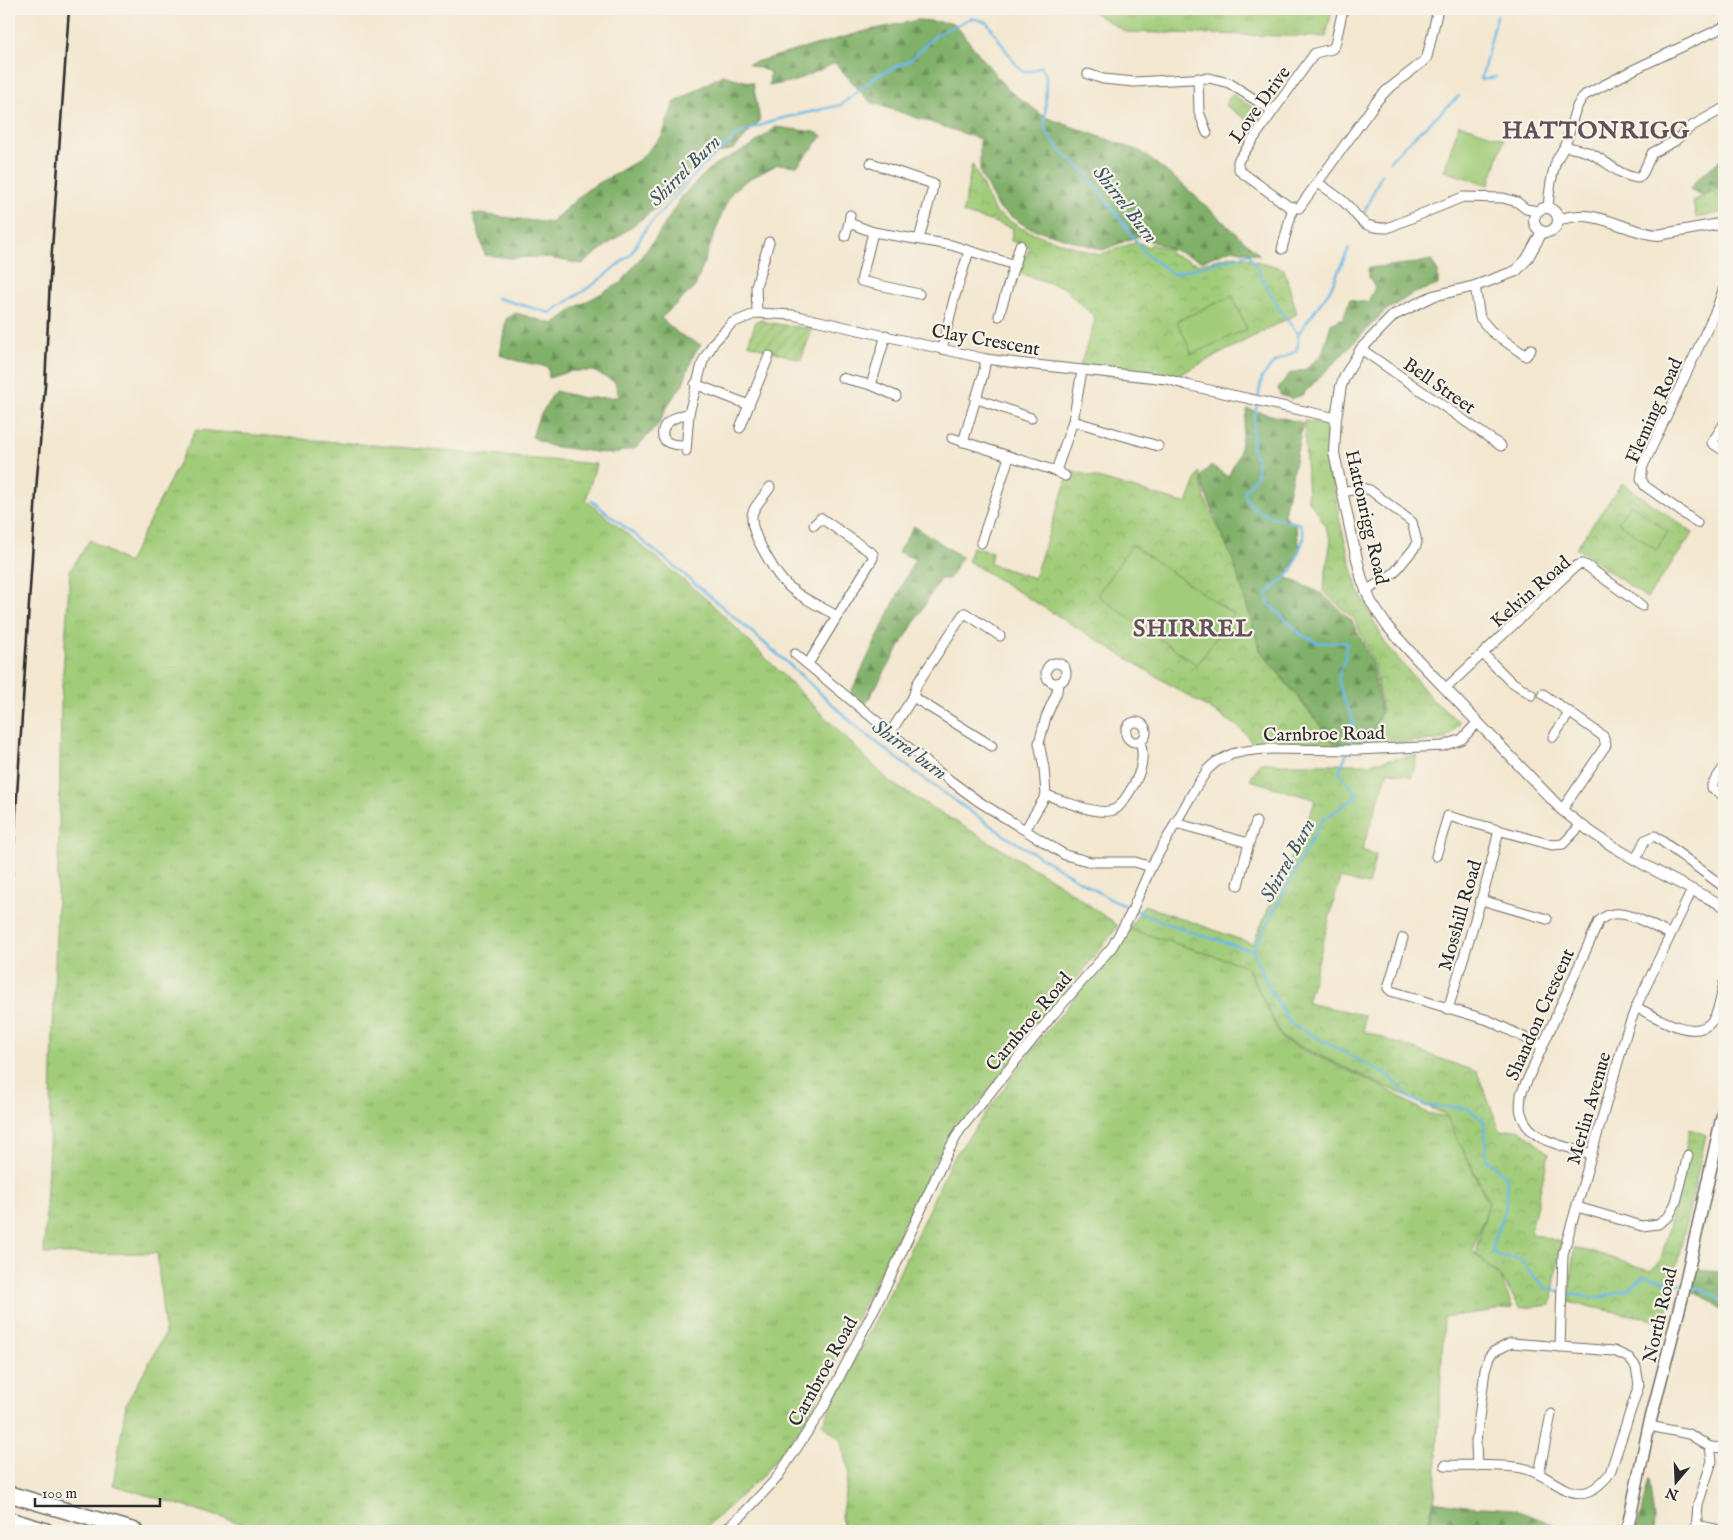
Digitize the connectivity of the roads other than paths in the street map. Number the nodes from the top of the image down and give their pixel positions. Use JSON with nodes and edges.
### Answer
{"nodes":[{"id":1,"x":1343,"y":9,"type":"edge"},
{"id":2,"x":1438,"y":9,"type":"edge"},
{"id":3,"x":1724,"y":27,"type":"edge"},
{"id":4,"x":1088,"y":74,"type":"dead end"},
{"id":5,"x":1198,"y":78,"type":"junction"},
{"id":6,"x":1724,"y":108,"type":"edge"},
{"id":7,"x":1273,"y":110,"type":"junction"},
{"id":8,"x":1206,"y":133,"type":"dead end"},
{"id":9,"x":1565,"y":146,"type":"junction"},
{"id":10,"x":871,"y":163,"type":"dead end"},
{"id":11,"x":1318,"y":183,"type":"junction"},
{"id":12,"x":1293,"y":207,"type":"junction"},
{"id":13,"x":1543,"y":209,"type":"junction"},
{"id":14,"x":1559,"y":219,"type":"junction"},
{"id":15,"x":1724,"y":223,"type":"edge"},
{"id":16,"x":873,"y":232,"type":"junction"},
{"id":17,"x":1542,"y":232,"type":"junction"},
{"id":18,"x":845,"y":236,"type":"dead end"},
{"id":19,"x":919,"y":239,"type":"junction"},
{"id":20,"x":769,"y":242,"type":"dead end"},
{"id":21,"x":1020,"y":245,"type":"dead end"},
{"id":22,"x":1282,"y":249,"type":"dead end"},
{"id":23,"x":969,"y":251,"type":"junction"},
{"id":24,"x":1015,"y":265,"type":"junction"},
{"id":25,"x":1475,"y":286,"type":"junction"},
{"id":26,"x":1724,"y":288,"type":"edge"},
{"id":27,"x":918,"y":294,"type":"dead end"},
{"id":28,"x":1720,"y":311,"type":"edge"},
{"id":29,"x":756,"y":312,"type":"junction"},
{"id":30,"x":999,"y":316,"type":"dead end"},
{"id":31,"x":886,"y":336,"type":"junction"},
{"id":32,"x":942,"y":349,"type":"junction"},
{"id":33,"x":1531,"y":349,"type":"dead end"},
{"id":34,"x":1361,"y":350,"type":"junction"},
{"id":35,"x":769,"y":356,"type":"dead end"},
{"id":36,"x":986,"y":358,"type":"junction"},
{"id":37,"x":1082,"y":370,"type":"junction"},
{"id":38,"x":842,"y":378,"type":"dead end"},
{"id":39,"x":695,"y":384,"type":"junction"},
{"id":40,"x":871,"y":385,"type":"junction"},
{"id":41,"x":896,"y":396,"type":"dead end"},
{"id":42,"x":975,"y":398,"type":"junction"},
{"id":43,"x":749,"y":405,"type":"junction"},
{"id":44,"x":689,"y":413,"type":"junction"},
{"id":45,"x":1031,"y":418,"type":"dead end"},
{"id":46,"x":1336,"y":418,"type":"junction"},
{"id":47,"x":1073,"y":421,"type":"junction"},
{"id":48,"x":1724,"y":424,"type":"edge"},
{"id":49,"x":740,"y":428,"type":"dead end"},
{"id":50,"x":952,"y":438,"type":"dead end"},
{"id":51,"x":962,"y":442,"type":"junction"},
{"id":52,"x":1158,"y":446,"type":"dead end"},
{"id":53,"x":1501,"y":446,"type":"dead end"},
{"id":54,"x":1724,"y":451,"type":"edge"},
{"id":55,"x":1009,"y":457,"type":"junction"},
{"id":56,"x":770,"y":487,"type":"dead end"},
{"id":57,"x":1342,"y":492,"type":"junction"},
{"id":58,"x":1696,"y":523,"type":"dead end"},
{"id":59,"x":814,"y":526,"type":"dead end"},
{"id":60,"x":981,"y":543,"type":"dead end"},
{"id":61,"x":1366,"y":591,"type":"junction"},
{"id":62,"x":1642,"y":606,"type":"dead end"},
{"id":63,"x":837,"y":616,"type":"junction"},
{"id":64,"x":1000,"y":636,"type":"dead end"},
{"id":65,"x":795,"y":654,"type":"dead end"},
{"id":66,"x":1483,"y":654,"type":"junction"},
{"id":67,"x":808,"y":664,"type":"junction"},
{"id":68,"x":1058,"y":683,"type":"dead end"},
{"id":69,"x":1445,"y":689,"type":"junction"},
{"id":70,"x":1543,"y":694,"type":"dead end"},
{"id":71,"x":1532,"y":695,"type":"dead end"},
{"id":72,"x":913,"y":697,"type":"junction"},
{"id":73,"x":1570,"y":712,"type":"junction"},
{"id":74,"x":1477,"y":723,"type":"junction"},
{"id":75,"x":890,"y":733,"type":"junction"},
{"id":76,"x":1553,"y":736,"type":"dead end"},
{"id":77,"x":1140,"y":741,"type":"dead end"},
{"id":78,"x":992,"y":746,"type":"dead end"},
{"id":79,"x":1724,"y":767,"type":"edge"},
{"id":80,"x":1046,"y":795,"type":"junction"},
{"id":81,"x":1724,"y":796,"type":"edge"},
{"id":82,"x":1562,"y":810,"type":"junction"},
{"id":83,"x":1256,"y":822,"type":"dead end"},
{"id":84,"x":1175,"y":823,"type":"junction"},
{"id":85,"x":1581,"y":825,"type":"junction"},
{"id":86,"x":1025,"y":830,"type":"junction"},
{"id":87,"x":1499,"y":830,"type":"junction"},
{"id":88,"x":1249,"y":843,"type":"junction"},
{"id":89,"x":1436,"y":856,"type":"dead end"},
{"id":90,"x":1636,"y":859,"type":"junction"},
{"id":91,"x":1151,"y":867,"type":"junction"},
{"id":92,"x":1238,"y":885,"type":"dead end"},
{"id":93,"x":1724,"y":887,"type":"edge"},
{"id":94,"x":1692,"y":890,"type":"junction"},
{"id":95,"x":1481,"y":900,"type":"junction"},
{"id":96,"x":1724,"y":906,"type":"edge"},
{"id":97,"x":1547,"y":919,"type":"dead end"},
{"id":98,"x":1670,"y":934,"type":"junction"},
{"id":99,"x":1404,"y":938,"type":"dead end"},
{"id":100,"x":1724,"y":983,"type":"edge"},
{"id":101,"x":1636,"y":1007,"type":"junction"},
{"id":102,"x":1448,"y":1009,"type":"junction"},
{"id":103,"x":1542,"y":1046,"type":"junction"},
{"id":104,"x":1724,"y":1108,"type":"edge"},
{"id":105,"x":1592,"y":1154,"type":"junction"},
{"id":106,"x":1696,"y":1166,"type":"dead end"},
{"id":107,"x":1577,"y":1207,"type":"junction"},
{"id":108,"x":1560,"y":1347,"type":"junction"},
{"id":109,"x":1551,"y":1414,"type":"dead end"},
{"id":110,"x":1649,"y":1426,"type":"junction"},
{"id":111,"x":1710,"y":1447,"type":"junction"},
{"id":112,"x":1724,"y":1448,"type":"edge"},
{"id":113,"x":1445,"y":1465,"type":"dead end"},
{"id":114,"x":1477,"y":1466,"type":"junction"},
{"id":115,"x":1539,"y":1474,"type":"junction"},
{"id":116,"x":9,"y":1494,"type":"edge"},
{"id":117,"x":9,"y":1520,"type":"edge"},
{"id":118,"x":1696,"y":1528,"type":"edge"},
{"id":119,"x":46,"y":1531,"type":"edge"},
{"id":120,"x":136,"y":1531,"type":"edge"},
{"id":121,"x":724,"y":1531,"type":"edge"},
{"id":122,"x":1627,"y":1531,"type":"edge"},
{"id":123,"x":1724,"y":1531,"type":"edge"}],
"edges":[{"from":1,"to":7,"type":"street","name":"Love Drive"},
{"from":2,"to":11,"type":"street"},
{"from":3,"to":9,"type":"street"},
{"from":4,"to":5,"type":"street"},
{"from":5,"to":7,"type":"street"},
{"from":5,"to":8,"type":"street"},
{"from":6,"to":9,"type":"street"},
{"from":7,"to":12,"type":"street","name":"Love Drive"},
{"from":9,"to":13,"type":"street"},
{"from":10,"to":19,"type":"street"},
{"from":11,"to":12,"type":"street"},
{"from":11,"to":13,"type":"street"},
{"from":12,"to":22,"type":"street"},
{"from":13,"to":14,"type":"street"},
{"from":13,"to":17,"type":"street"},
{"from":14,"to":15,"type":"street"},
{"from":14,"to":17,"type":"street"},
{"from":16,"to":18,"type":"street"},
{"from":16,"to":19,"type":"street"},
{"from":16,"to":27,"type":"street"},
{"from":17,"to":25,"type":"street","name":"Hattonrigg Road"},
{"from":19,"to":23,"type":"street"},
{"from":20,"to":29,"type":"street"},
{"from":21,"to":24,"type":"street"},
{"from":23,"to":24,"type":"street"},
{"from":23,"to":32,"type":"street"},
{"from":24,"to":30,"type":"street"},
{"from":25,"to":33,"type":"street"},
{"from":25,"to":34,"type":"street","name":"Hattonrigg Road"},
{"from":26,"to":28,"type":"street","name":"Fleming Road"},
{"from":28,"to":58,"type":"street","name":"Fleming Road"},
{"from":29,"to":31,"type":"street","name":"Clay Crescent"},
{"from":29,"to":39,"type":"street","name":"Clay Crescent"},
{"from":31,"to":32,"type":"street","name":"Clay Crescent"},
{"from":31,"to":40,"type":"street"},
{"from":32,"to":36,"type":"street","name":"Clay Crescent"},
{"from":34,"to":46,"type":"street","name":"Hattonrigg Road"},
{"from":34,"to":53,"type":"street","name":"Bell Street"},
{"from":35,"to":43,"type":"street"},
{"from":36,"to":37,"type":"street","name":"Clay Crescent"},
{"from":36,"to":42,"type":"street"},
{"from":37,"to":46,"type":"street","name":"Clay Crescent"},
{"from":37,"to":47,"type":"street"},
{"from":38,"to":40,"type":"street"},
{"from":39,"to":43,"type":"street"},
{"from":39,"to":44,"type":"street","name":"Clay Crescent"},
{"from":40,"to":41,"type":"street"},
{"from":42,"to":45,"type":"street"},
{"from":42,"to":51,"type":"street"},
{"from":43,"to":49,"type":"street"},
{"from":44,"to":44,"type":"street","name":"Clay Crescent"},
{"from":46,"to":57,"type":"street","name":"Hattonrigg Road"},
{"from":47,"to":52,"type":"street"},
{"from":47,"to":55,"type":"street"},
{"from":48,"to":54,"type":"street"},
{"from":50,"to":51,"type":"street"},
{"from":51,"to":55,"type":"street"},
{"from":55,"to":60,"type":"street"},
{"from":56,"to":63,"type":"street"},
{"from":57,"to":61,"type":"street","name":"Hattonrigg Road"},
{"from":57,"to":61,"type":"street"},
{"from":59,"to":63,"type":"street"},
{"from":61,"to":69,"type":"street","name":"Hattonrigg Road"},
{"from":62,"to":66,"type":"street","name":"Kelvin Road"},
{"from":63,"to":67,"type":"street"},
{"from":64,"to":72,"type":"street"},
{"from":65,"to":67,"type":"street"},
{"from":66,"to":69,"type":"street","name":"Kelvin Road"},
{"from":66,"to":71,"type":"street"},
{"from":67,"to":75,"type":"street"},
{"from":68,"to":80,"type":"street"},
{"from":69,"to":74,"type":"street","name":"Hattonrigg Road"},
{"from":70,"to":73,"type":"street"},
{"from":72,"to":75,"type":"street"},
{"from":72,"to":78,"type":"street"},
{"from":73,"to":76,"type":"street"},
{"from":73,"to":82,"type":"street"},
{"from":74,"to":82,"type":"street","name":"Hattonrigg Road"},
{"from":74,"to":84,"type":"street","name":"Carnbroe Road"},
{"from":75,"to":86,"type":"street"},
{"from":77,"to":80,"type":"street"},
{"from":79,"to":81,"type":"street"},
{"from":80,"to":86,"type":"street"},
{"from":82,"to":85,"type":"street","name":"Hattonrigg Road"},
{"from":83,"to":88,"type":"street"},
{"from":84,"to":88,"type":"street"},
{"from":84,"to":91,"type":"street","name":"Carnbroe Road"},
{"from":85,"to":87,"type":"street"},
{"from":85,"to":90,"type":"street","name":"Hattonrigg Road"},
{"from":86,"to":91,"type":"street"},
{"from":87,"to":89,"type":"street"},
{"from":87,"to":95,"type":"street","name":"Mosshill Road"},
{"from":88,"to":92,"type":"street"},
{"from":90,"to":93,"type":"street"},
{"from":90,"to":94,"type":"street","name":"Hattonrigg Road"},
{"from":91,"to":121,"type":"street","name":"Carnbroe Road"},
{"from":94,"to":96,"type":"street","name":"Hattonrigg Road"},
{"from":94,"to":98,"type":"street","name":"Merlin Avenue"},
{"from":95,"to":97,"type":"street"},
{"from":95,"to":102,"type":"street","name":"Mosshill Road"},
{"from":98,"to":101,"type":"street","name":"Merlin Avenue"},
{"from":98,"to":103,"type":"street","name":"Shandon Crescent"},
{"from":99,"to":102,"type":"street"},
{"from":100,"to":101,"type":"street"},
{"from":101,"to":105,"type":"street","name":"Merlin Avenue"},
{"from":102,"to":103,"type":"street"},
{"from":103,"to":105,"type":"street","name":"Shandon Crescent"},
{"from":104,"to":110,"type":"main road","name":"North Road"},
{"from":105,"to":107,"type":"street","name":"Merlin Avenue"},
{"from":106,"to":107,"type":"street"},
{"from":107,"to":108,"type":"street","name":"Merlin Avenue"},
{"from":108,"to":114,"type":"street"},
{"from":108,"to":115,"type":"street"},
{"from":109,"to":115,"type":"street"},
{"from":110,"to":111,"type":"street"},
{"from":110,"to":122,"type":"main road","name":"North Road"},
{"from":111,"to":112,"type":"street"},
{"from":111,"to":118,"type":"street"},
{"from":113,"to":114,"type":"street"},
{"from":114,"to":115,"type":"street"},
{"from":116,"to":120,"type":"highway"},
{"from":117,"to":119,"type":"highway"},
{"from":118,"to":123,"type":"street"}]}
